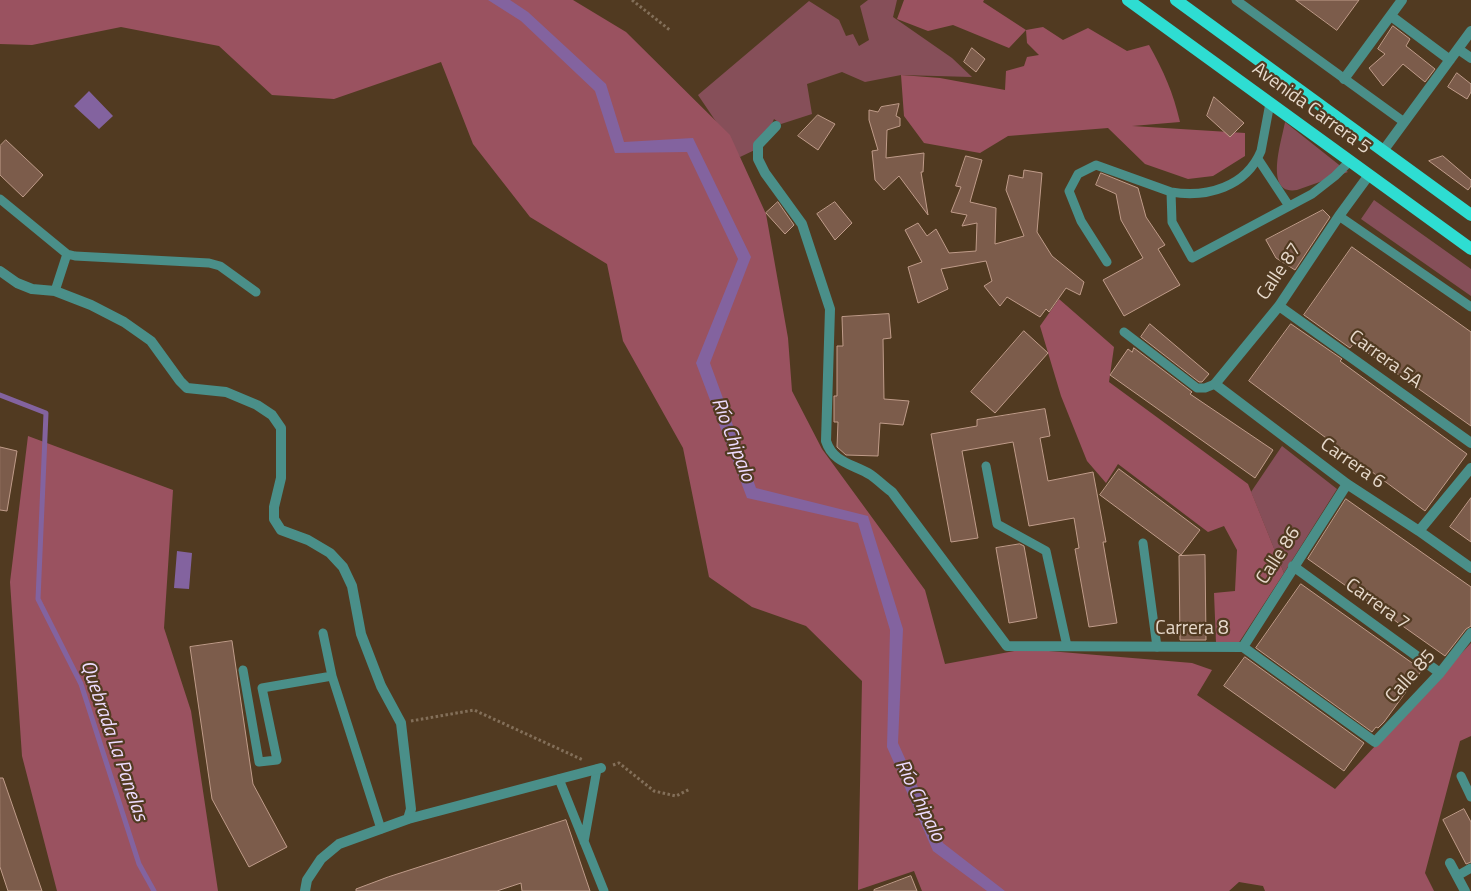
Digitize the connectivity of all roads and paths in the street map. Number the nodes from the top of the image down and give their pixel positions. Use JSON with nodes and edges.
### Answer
{"nodes":[{"id":1,"x":632,"y":0,"type":"edge"},
{"id":2,"x":1128,"y":0,"type":"edge"},
{"id":3,"x":1176,"y":0,"type":"edge"},
{"id":4,"x":1236,"y":0,"type":"edge"},
{"id":5,"x":1402,"y":0,"type":"edge"},
{"id":6,"x":1391,"y":16,"type":"junction"},
{"id":7,"x":671,"y":31,"type":"dead end"},
{"id":8,"x":1471,"y":31,"type":"edge"},
{"id":9,"x":1458,"y":49,"type":"junction"},
{"id":10,"x":1471,"y":58,"type":"edge"},
{"id":11,"x":1450,"y":60,"type":"junction"},
{"id":12,"x":1344,"y":78,"type":"junction"},
{"id":13,"x":1270,"y":103,"type":"junction"},
{"id":14,"x":1404,"y":122,"type":"junction"},
{"id":15,"x":776,"y":126,"type":"dead end"},
{"id":16,"x":1384,"y":151,"type":"junction"},
{"id":17,"x":1258,"y":158,"type":"junction"},
{"id":18,"x":1350,"y":161,"type":"junction"},
{"id":19,"x":1369,"y":175,"type":"junction"},
{"id":20,"x":1171,"y":192,"type":"junction"},
{"id":21,"x":0,"y":199,"type":"edge"},
{"id":22,"x":1289,"y":206,"type":"junction"},
{"id":23,"x":1471,"y":215,"type":"edge"},
{"id":24,"x":1339,"y":216,"type":"junction"},
{"id":25,"x":1471,"y":249,"type":"edge"},
{"id":26,"x":66,"y":254,"type":"junction"},
{"id":27,"x":1107,"y":262,"type":"dead end"},
{"id":28,"x":0,"y":271,"type":"edge"},
{"id":29,"x":55,"y":291,"type":"junction"},
{"id":30,"x":256,"y":292,"type":"dead end"},
{"id":31,"x":1279,"y":306,"type":"junction"},
{"id":32,"x":1471,"y":307,"type":"edge"},
{"id":33,"x":1124,"y":332,"type":"dead end"},
{"id":34,"x":1215,"y":384,"type":"junction"},
{"id":35,"x":1471,"y":443,"type":"edge"},
{"id":36,"x":986,"y":466,"type":"dead end"},
{"id":37,"x":1471,"y":468,"type":"edge"},
{"id":38,"x":1346,"y":484,"type":"junction"},
{"id":39,"x":1419,"y":531,"type":"junction"},
{"id":40,"x":1143,"y":543,"type":"dead end"},
{"id":41,"x":1293,"y":566,"type":"junction"},
{"id":42,"x":1471,"y":568,"type":"edge"},
{"id":43,"x":323,"y":633,"type":"dead end"},
{"id":44,"x":1471,"y":633,"type":"edge"},
{"id":45,"x":1067,"y":646,"type":"junction"},
{"id":46,"x":1157,"y":647,"type":"junction"},
{"id":47,"x":1243,"y":647,"type":"junction"},
{"id":48,"x":243,"y":670,"type":"dead end"},
{"id":49,"x":1440,"y":673,"type":"junction"},
{"id":50,"x":332,"y":676,"type":"junction"},
{"id":51,"x":400,"y":722,"type":"junction"},
{"id":52,"x":1375,"y":742,"type":"joint"},
{"id":53,"x":599,"y":768,"type":"junction"},
{"id":54,"x":1461,"y":776,"type":"dead end"},
{"id":55,"x":559,"y":779,"type":"junction"},
{"id":56,"x":690,"y":789,"type":"dead end"},
{"id":57,"x":1471,"y":797,"type":"edge"},
{"id":58,"x":408,"y":819,"type":"junction"},
{"id":59,"x":380,"y":829,"type":"junction"},
{"id":60,"x":584,"y":842,"type":"junction"},
{"id":61,"x":1450,"y":863,"type":"dead end"},
{"id":62,"x":1471,"y":868,"type":"edge"},
{"id":63,"x":1457,"y":876,"type":"junction"},
{"id":64,"x":305,"y":891,"type":"edge"},
{"id":65,"x":604,"y":891,"type":"edge"},
{"id":66,"x":1465,"y":891,"type":"edge"}],
"edges":[{"from":1,"to":7,"type":"path"},
{"from":2,"to":13,"type":"main road","name":"Avenida Carrera 5"},
{"from":3,"to":16,"type":"main road","name":"Avenida Carrera 5"},
{"from":4,"to":12,"type":"lane"},
{"from":5,"to":6,"type":"street"},
{"from":6,"to":11,"type":"street"},
{"from":6,"to":12,"type":"street"},
{"from":8,"to":9,"type":"street"},
{"from":9,"to":10,"type":"street"},
{"from":9,"to":11,"type":"street"},
{"from":11,"to":14,"type":"street"},
{"from":12,"to":14,"type":"lane"},
{"from":13,"to":17,"type":"lane"},
{"from":13,"to":18,"type":"main road","name":"Avenida Carrera 5"},
{"from":14,"to":16,"type":"street"},
{"from":15,"to":45,"type":"street","name":"Carrera 8"},
{"from":16,"to":23,"type":"main road","name":"Avenida Carrera 5"},
{"from":17,"to":20,"type":"lane"},
{"from":17,"to":22,"type":"lane"},
{"from":18,"to":19,"type":"main road","name":"Avenida Carrera 5"},
{"from":18,"to":22,"type":"lane"},
{"from":19,"to":24,"type":"street","name":"Calle 87"},
{"from":19,"to":25,"type":"main road","name":"Avenida Carrera 5"},
{"from":20,"to":22,"type":"lane"},
{"from":20,"to":27,"type":"lane"},
{"from":21,"to":26,"type":"lane"},
{"from":24,"to":31,"type":"street","name":"Calle 87"},
{"from":24,"to":32,"type":"lane"},
{"from":26,"to":29,"type":"lane"},
{"from":26,"to":30,"type":"lane"},
{"from":28,"to":29,"type":"street"},
{"from":29,"to":51,"type":"street"},
{"from":31,"to":34,"type":"street","name":"Calle 87"},
{"from":31,"to":35,"type":"street","name":"Carrera 5A"},
{"from":33,"to":34,"type":"lane"},
{"from":34,"to":38,"type":"street","name":"Carrera 6"},
{"from":36,"to":45,"type":"lane"},
{"from":37,"to":39,"type":"street"},
{"from":38,"to":39,"type":"street","name":"Carrera 6"},
{"from":38,"to":41,"type":"street","name":"Calle 86"},
{"from":39,"to":42,"type":"street","name":"Carrera 6"},
{"from":40,"to":46,"type":"lane"},
{"from":41,"to":47,"type":"street","name":"Calle 86"},
{"from":41,"to":49,"type":"street","name":"Carrera 7"},
{"from":43,"to":50,"type":"lane"},
{"from":44,"to":49,"type":"street","name":"Calle 85"},
{"from":45,"to":46,"type":"street","name":"Carrera 8"},
{"from":46,"to":47,"type":"street","name":"Carrera 8"},
{"from":47,"to":52,"type":"street","name":"Carrera 8"},
{"from":48,"to":50,"type":"lane"},
{"from":49,"to":52,"type":"street","name":"Calle 85"},
{"from":50,"to":59,"type":"lane"},
{"from":51,"to":53,"type":"path"},
{"from":51,"to":58,"type":"street"},
{"from":53,"to":55,"type":"street"},
{"from":53,"to":56,"type":"path"},
{"from":53,"to":60,"type":"lane"},
{"from":54,"to":57,"type":"lane"},
{"from":55,"to":58,"type":"street"},
{"from":55,"to":60,"type":"lane"},
{"from":58,"to":59,"type":"street"},
{"from":59,"to":64,"type":"street"},
{"from":60,"to":65,"type":"lane"},
{"from":61,"to":63,"type":"street"},
{"from":62,"to":63,"type":"lane"},
{"from":63,"to":66,"type":"street"}]}
